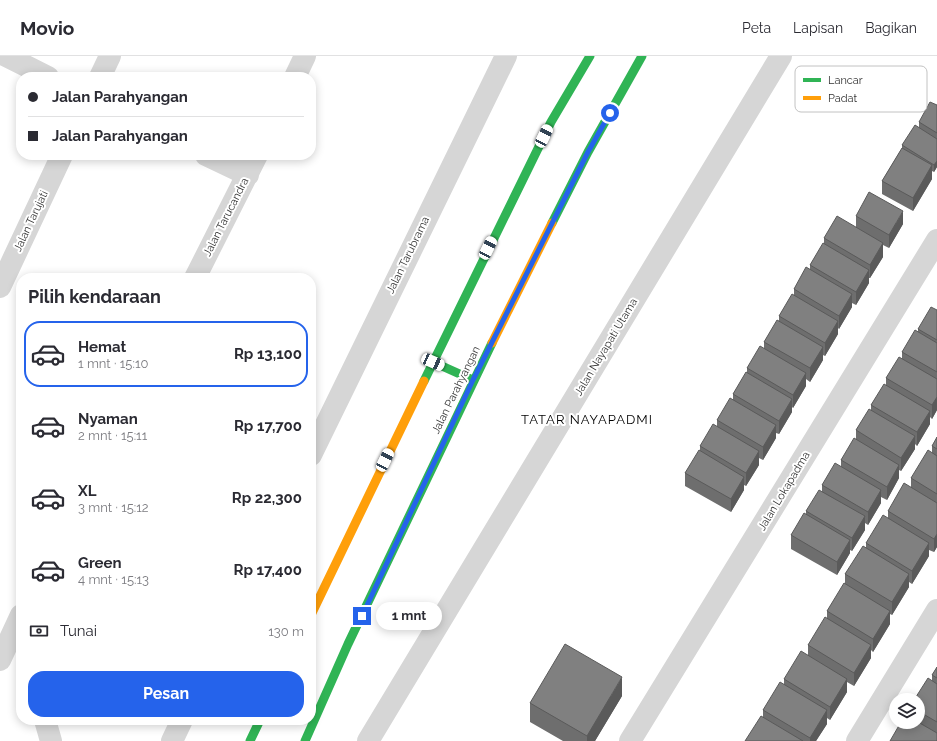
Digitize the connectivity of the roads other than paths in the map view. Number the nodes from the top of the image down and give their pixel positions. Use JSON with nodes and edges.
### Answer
{"nodes":[{"id":1,"x":6,"y":56,"type":"edge"},
{"id":2,"x":110,"y":56,"type":"edge"},
{"id":3,"x":305,"y":56,"type":"edge"},
{"id":4,"x":506,"y":56,"type":"edge"},
{"id":5,"x":590,"y":56,"type":"edge"},
{"id":6,"x":642,"y":56,"type":"edge"},
{"id":7,"x":781,"y":56,"type":"edge"},
{"id":8,"x":38,"y":72,"type":"edge"},
{"id":9,"x":102,"y":72,"type":"edge"},
{"id":10,"x":297,"y":72,"type":"edge"},
{"id":11,"x":60,"y":160,"type":"edge"},
{"id":12,"x":216,"y":160,"type":"edge"},
{"id":13,"x":256,"y":160,"type":"edge"},
{"id":14,"x":248,"y":175,"type":"junction"},
{"id":15,"x":936,"y":243,"type":"edge"},
{"id":16,"x":198,"y":273,"type":"edge"},
{"id":17,"x":0,"y":287,"type":"edge"},
{"id":18,"x":433,"y":362,"type":"junction"},
{"id":19,"x":473,"y":380,"type":"junction"},
{"id":20,"x":316,"y":445,"type":"edge"},
{"id":21,"x":316,"y":605,"type":"edge"},
{"id":22,"x":937,"y":610,"type":"edge"},
{"id":23,"x":14,"y":626,"type":"edge"},
{"id":24,"x":0,"y":660,"type":"edge"},
{"id":25,"x":316,"y":716,"type":"edge"},
{"id":26,"x":46,"y":725,"type":"edge"},
{"id":27,"x":180,"y":725,"type":"edge"},
{"id":28,"x":258,"y":725,"type":"edge"},
{"id":29,"x":312,"y":725,"type":"edge"},
{"id":30,"x":51,"y":741,"type":"edge"},
{"id":31,"x":172,"y":741,"type":"edge"},
{"id":32,"x":250,"y":741,"type":"edge"},
{"id":33,"x":305,"y":741,"type":"edge"},
{"id":34,"x":368,"y":741,"type":"edge"},
{"id":35,"x":630,"y":741,"type":"edge"},
{"id":36,"x":857,"y":741,"type":"edge"}],
"edges":[{"from":1,"to":8,"type":"street"},
{"from":2,"to":9,"type":"street"},
{"from":3,"to":10,"type":"street"},
{"from":4,"to":20,"type":"street","name":"Jalan Tarubrama"},
{"from":5,"to":18,"type":"main road"},
{"from":6,"to":19,"type":"main road","name":"Jalan Parahyangan"},
{"from":7,"to":34,"type":"street","name":"Jalan Nayapati Utama"},
{"from":11,"to":17,"type":"street","name":"Jalan Tarujati"},
{"from":12,"to":14,"type":"street"},
{"from":13,"to":14,"type":"street","name":"Jalan Tarucandra"},
{"from":14,"to":16,"type":"street","name":"Jalan Tarucandra"},
{"from":15,"to":35,"type":"street","name":"Jalan Lokapadma"},
{"from":18,"to":19,"type":"main road"},
{"from":18,"to":21,"type":"main road"},
{"from":19,"to":25,"type":"main road","name":"Jalan Parahyangan"},
{"from":22,"to":36,"type":"street"},
{"from":23,"to":24,"type":"street"},
{"from":26,"to":30,"type":"street"},
{"from":27,"to":31,"type":"street"},
{"from":28,"to":32,"type":"main road"},
{"from":29,"to":33,"type":"main road","name":"Jalan Parahyangan"}]}
